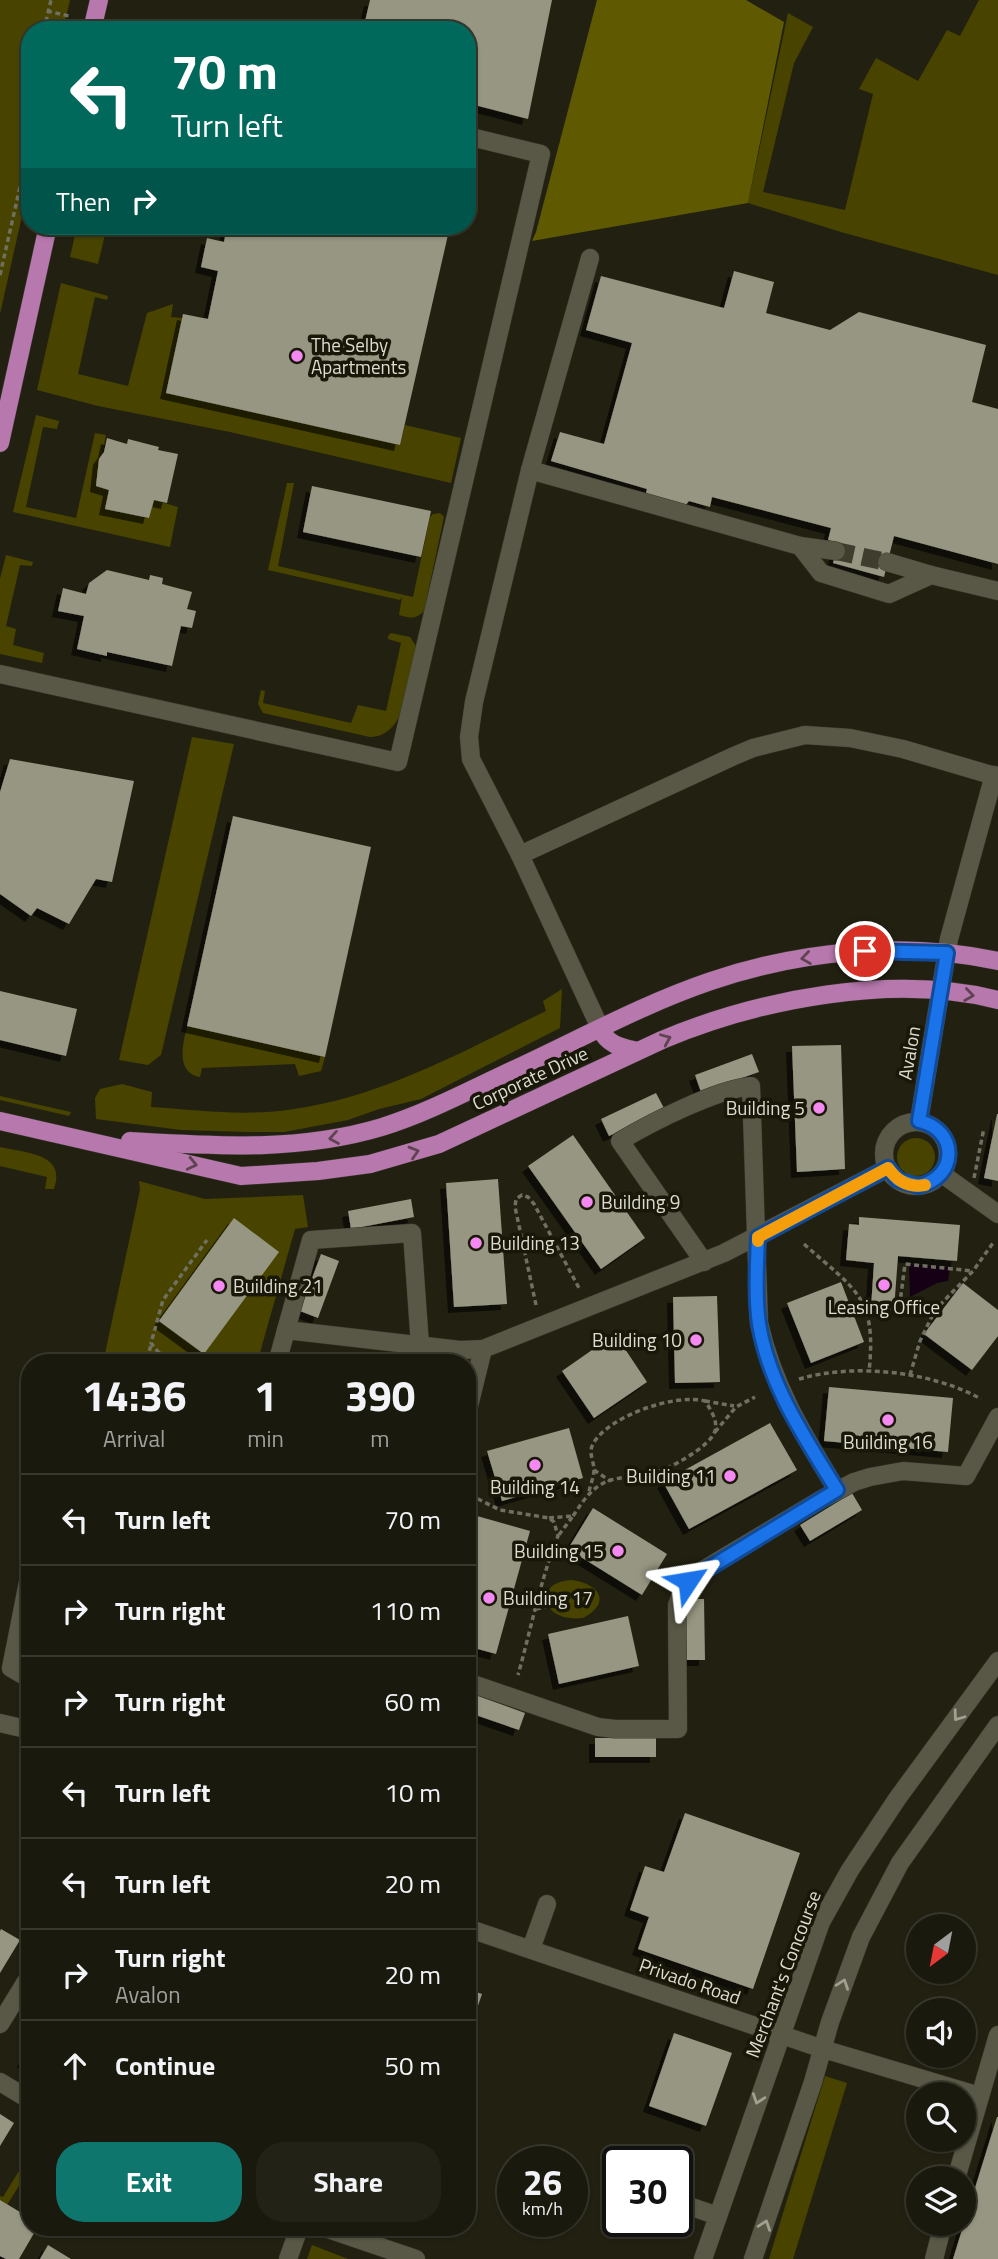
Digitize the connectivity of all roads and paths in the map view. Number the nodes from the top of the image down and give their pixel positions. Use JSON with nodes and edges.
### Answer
{"nodes":[{"id":1,"x":51,"y":0,"type":"edge"},
{"id":2,"x":99,"y":0,"type":"edge"},
{"id":3,"x":47,"y":12,"type":"junction"},
{"id":4,"x":69,"y":16,"type":"dead end"},
{"id":5,"x":46,"y":21,"type":"edge"},
{"id":6,"x":94,"y":21,"type":"edge"},
{"id":7,"x":476,"y":138,"type":"edge"},
{"id":8,"x":21,"y":183,"type":"edge"},
{"id":9,"x":46,"y":235,"type":"edge"},
{"id":10,"x":590,"y":258,"type":"dead end"},
{"id":11,"x":0,"y":275,"type":"edge"},
{"id":12,"x":0,"y":443,"type":"edge"},
{"id":13,"x":530,"y":470,"type":"junction"},
{"id":14,"x":800,"y":546,"type":"junction"},
{"id":15,"x":835,"y":551,"type":"tunnel mouth"},
{"id":16,"x":887,"y":562,"type":"tunnel mouth"},
{"id":17,"x":931,"y":575,"type":"junction"},
{"id":18,"x":998,"y":591,"type":"edge"},
{"id":19,"x":0,"y":674,"type":"edge"},
{"id":20,"x":996,"y":776,"type":"edge"},
{"id":21,"x":520,"y":855,"type":"junction"},
{"id":22,"x":947,"y":953,"type":"junction"},
{"id":23,"x":998,"y":961,"type":"edge"},
{"id":24,"x":940,"y":991,"type":"junction"},
{"id":25,"x":998,"y":1000,"type":"edge"},
{"id":26,"x":601,"y":1030,"type":"junction"},
{"id":27,"x":637,"y":1051,"type":"junction"},
{"id":28,"x":0,"y":1121,"type":"edge"},
{"id":29,"x":919,"y":1121,"type":"junction"},
{"id":30,"x":984,"y":1128,"type":"dead end"},
{"id":31,"x":77,"y":1138,"type":"junction"},
{"id":32,"x":888,"y":1168,"type":"junction"},
{"id":33,"x":942,"y":1174,"type":"junction"},
{"id":34,"x":973,"y":1180,"type":"dead end"},
{"id":35,"x":998,"y":1214,"type":"edge"},
{"id":36,"x":758,"y":1237,"type":"junction"},
{"id":37,"x":207,"y":1240,"type":"dead end"},
{"id":38,"x":993,"y":1243,"type":"dead end"},
{"id":39,"x":804,"y":1244,"type":"dead end"},
{"id":40,"x":704,"y":1262,"type":"junction"},
{"id":41,"x":973,"y":1271,"type":"junction"},
{"id":42,"x":579,"y":1288,"type":"dead end"},
{"id":43,"x":536,"y":1305,"type":"dead end"},
{"id":44,"x":895,"y":1310,"type":"dead end"},
{"id":45,"x":286,"y":1330,"type":"junction"},
{"id":46,"x":151,"y":1343,"type":"junction"},
{"id":47,"x":420,"y":1345,"type":"junction"},
{"id":48,"x":483,"y":1349,"type":"junction"},
{"id":49,"x":159,"y":1353,"type":"joint"},
{"id":50,"x":148,"y":1354,"type":"edge"},
{"id":51,"x":162,"y":1354,"type":"edge"},
{"id":52,"x":279,"y":1354,"type":"edge"},
{"id":53,"x":869,"y":1372,"type":"junction"},
{"id":54,"x":911,"y":1376,"type":"junction"},
{"id":55,"x":476,"y":1377,"type":"edge"},
{"id":56,"x":799,"y":1379,"type":"dead end"},
{"id":57,"x":755,"y":1397,"type":"dead end"},
{"id":58,"x":981,"y":1399,"type":"dead end"},
{"id":59,"x":705,"y":1401,"type":"junction"},
{"id":60,"x":736,"y":1406,"type":"junction"},
{"id":61,"x":998,"y":1417,"type":"edge"},
{"id":62,"x":714,"y":1434,"type":"junction"},
{"id":63,"x":594,"y":1469,"type":"junction"},
{"id":64,"x":610,"y":1481,"type":"junction"},
{"id":65,"x":837,"y":1490,"type":"junction"},
{"id":66,"x":589,"y":1492,"type":"junction"},
{"id":67,"x":476,"y":1498,"type":"edge"},
{"id":68,"x":573,"y":1516,"type":"junction"},
{"id":69,"x":549,"y":1518,"type":"junction"},
{"id":70,"x":558,"y":1536,"type":"junction"},
{"id":71,"x":548,"y":1606,"type":"dead end"},
{"id":72,"x":536,"y":1609,"type":"junction"},
{"id":73,"x":21,"y":1634,"type":"edge"},
{"id":74,"x":998,"y":1661,"type":"edge"},
{"id":75,"x":21,"y":1674,"type":"edge"},
{"id":76,"x":518,"y":1675,"type":"dead end"},
{"id":77,"x":476,"y":1685,"type":"edge"},
{"id":78,"x":0,"y":1723,"type":"edge"},
{"id":79,"x":998,"y":1725,"type":"edge"},
{"id":80,"x":21,"y":1728,"type":"edge"},
{"id":81,"x":547,"y":1904,"type":"dead end"},
{"id":82,"x":476,"y":1931,"type":"edge"},
{"id":83,"x":531,"y":1949,"type":"junction"},
{"id":84,"x":21,"y":1990,"type":"edge"},
{"id":85,"x":0,"y":2024,"type":"edge"},
{"id":86,"x":780,"y":2034,"type":"junction"},
{"id":87,"x":998,"y":2035,"type":"edge"},
{"id":88,"x":823,"y":2049,"type":"junction"},
{"id":89,"x":0,"y":2082,"type":"edge"},
{"id":90,"x":21,"y":2095,"type":"edge"},
{"id":91,"x":980,"y":2096,"type":"junction"},
{"id":92,"x":960,"y":2166,"type":"edge"},
{"id":93,"x":693,"y":2207,"type":"edge"},
{"id":94,"x":718,"y":2216,"type":"junction"},
{"id":95,"x":296,"y":2236,"type":"edge"},
{"id":96,"x":348,"y":2236,"type":"edge"},
{"id":97,"x":940,"y":2236,"type":"edge"},
{"id":98,"x":288,"y":2259,"type":"edge"},
{"id":99,"x":416,"y":2259,"type":"edge"},
{"id":100,"x":703,"y":2259,"type":"edge"},
{"id":101,"x":753,"y":2259,"type":"edge"},
{"id":102,"x":933,"y":2259,"type":"edge"}],
"edges":[{"from":1,"to":3,"type":"path"},
{"from":2,"to":6,"type":"main road"},
{"from":3,"to":4,"type":"path"},
{"from":3,"to":5,"type":"path"},
{"from":7,"to":19,"type":"street"},
{"from":8,"to":11,"type":"path"},
{"from":9,"to":12,"type":"main road"},
{"from":10,"to":13,"type":"street"},
{"from":13,"to":14,"type":"street"},
{"from":13,"to":21,"type":"street"},
{"from":14,"to":15,"type":"street"},
{"from":14,"to":17,"type":"street"},
{"from":16,"to":17,"type":"street"},
{"from":17,"to":18,"type":"street"},
{"from":20,"to":21,"type":"street"},
{"from":20,"to":22,"type":"street","name":"Avalon"},
{"from":21,"to":26,"type":"street"},
{"from":22,"to":23,"type":"main road","name":"Corporate Drive"},
{"from":22,"to":24,"type":"street","name":"Avalon"},
{"from":22,"to":26,"type":"main road","name":"Corporate Drive","one_way":true},
{"from":24,"to":25,"type":"main road","name":"Corporate Drive","one_way":true},
{"from":27,"to":24,"type":"main road","name":"Corporate Drive","one_way":true},
{"from":24,"to":29,"type":"street","name":"Avalon"},
{"from":26,"to":27,"type":"main road"},
{"from":26,"to":31,"type":"main road","name":"Corporate Drive","one_way":true},
{"from":31,"to":27,"type":"main road","name":"Corporate Drive","one_way":true},
{"from":28,"to":31,"type":"main road","name":"Corporate Drive"},
{"from":29,"to":32,"type":"street"},
{"from":29,"to":33,"type":"street"},
{"from":30,"to":34,"type":"path"},
{"from":32,"to":33,"type":"street"},
{"from":32,"to":36,"type":"street"},
{"from":33,"to":35,"type":"street"},
{"from":36,"to":40,"type":"street"},
{"from":36,"to":40,"type":"street"},
{"from":36,"to":65,"type":"street"},
{"from":37,"to":46,"type":"path"},
{"from":38,"to":41,"type":"path"},
{"from":39,"to":53,"type":"path"},
{"from":40,"to":48,"type":"street"},
{"from":41,"to":44,"type":"path"},
{"from":41,"to":54,"type":"path"},
{"from":42,"to":43,"type":"path"},
{"from":45,"to":47,"type":"street"},
{"from":45,"to":47,"type":"street"},
{"from":45,"to":52,"type":"street"},
{"from":46,"to":49,"type":"path"},
{"from":46,"to":50,"type":"path"},
{"from":47,"to":48,"type":"street"},
{"from":48,"to":55,"type":"street"},
{"from":49,"to":51,"type":"path"},
{"from":53,"to":54,"type":"path"},
{"from":53,"to":56,"type":"path"},
{"from":54,"to":58,"type":"path"},
{"from":57,"to":60,"type":"path"},
{"from":59,"to":60,"type":"path"},
{"from":59,"to":62,"type":"path"},
{"from":59,"to":63,"type":"path"},
{"from":60,"to":62,"type":"path"},
{"from":61,"to":65,"type":"street"},
{"from":62,"to":64,"type":"path"},
{"from":63,"to":64,"type":"path"},
{"from":63,"to":66,"type":"path"},
{"from":64,"to":66,"type":"path"},
{"from":65,"to":77,"type":"street"},
{"from":66,"to":68,"type":"path"},
{"from":67,"to":69,"type":"path"},
{"from":68,"to":69,"type":"path"},
{"from":68,"to":70,"type":"path"},
{"from":69,"to":70,"type":"path"},
{"from":70,"to":72,"type":"path"},
{"from":71,"to":72,"type":"path"},
{"from":72,"to":76,"type":"path"},
{"from":73,"to":75,"type":"street"},
{"from":74,"to":86,"type":"street","name":"Merchant's Concourse","one_way":true},
{"from":78,"to":80,"type":"street"},
{"from":88,"to":79,"type":"street","one_way":true},
{"from":81,"to":83,"type":"street"},
{"from":82,"to":83,"type":"street","name":"Privado Road"},
{"from":83,"to":86,"type":"street","name":"Privado Road"},
{"from":84,"to":85,"type":"street"},
{"from":86,"to":88,"type":"street","name":"Privado Road"},
{"from":86,"to":94,"type":"street","name":"Merchant's Concourse","one_way":true},
{"from":87,"to":91,"type":"street"},
{"from":88,"to":91,"type":"street","name":"Privado Road"},
{"from":101,"to":88,"type":"street","one_way":true},
{"from":89,"to":90,"type":"street"},
{"from":91,"to":92,"type":"street"},
{"from":93,"to":94,"type":"street"},
{"from":94,"to":100,"type":"street","name":"Merchant's Concourse"},
{"from":95,"to":98,"type":"street"},
{"from":96,"to":99,"type":"street"},
{"from":97,"to":102,"type":"street"}]}
